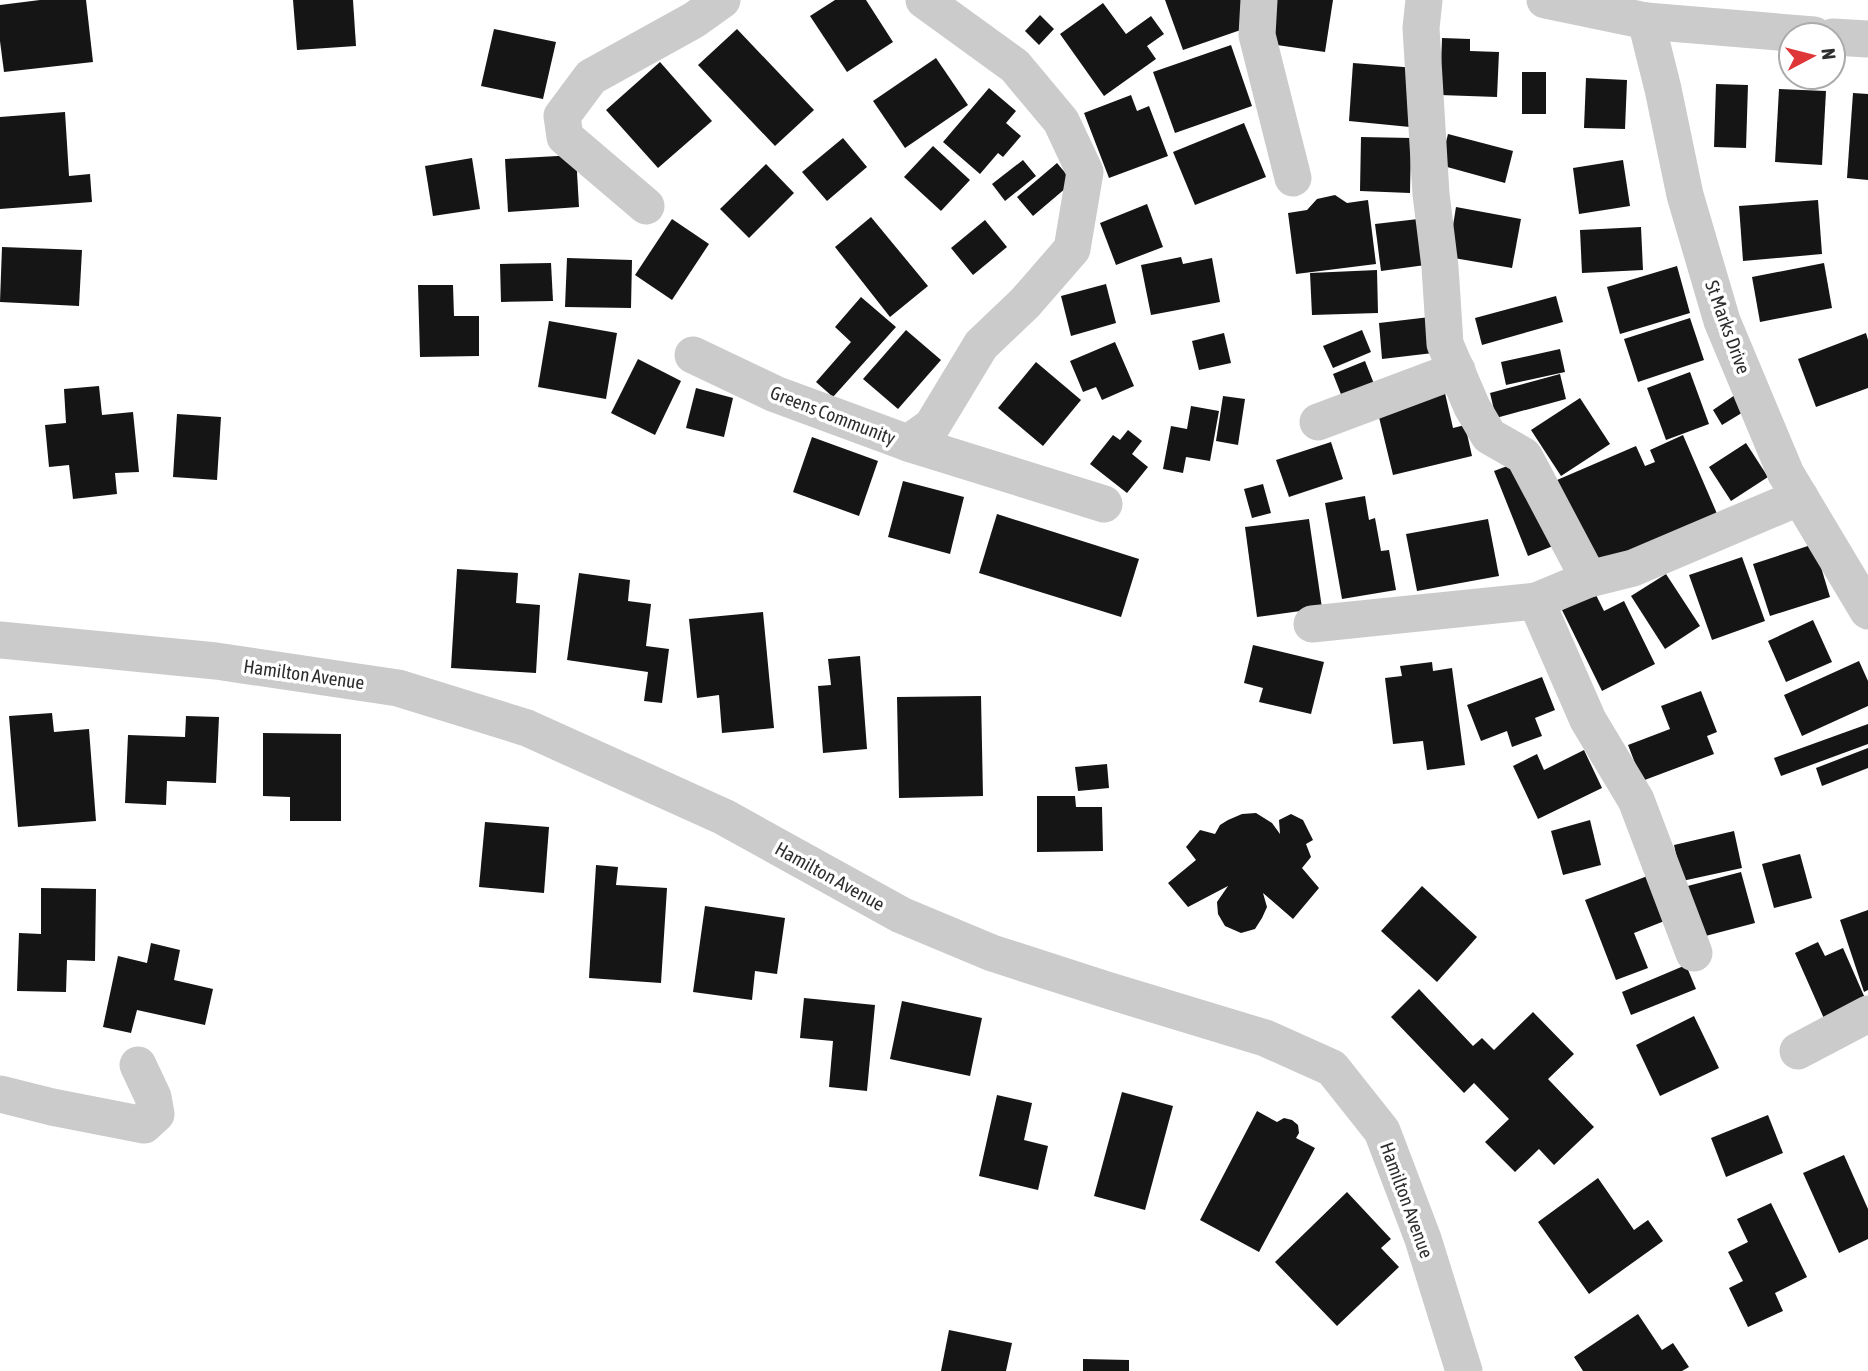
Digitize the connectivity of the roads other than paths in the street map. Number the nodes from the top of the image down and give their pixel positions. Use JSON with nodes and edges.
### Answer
{"nodes":[{"id":1,"x":722,"y":0,"type":"edge"},
{"id":2,"x":924,"y":0,"type":"edge"},
{"id":3,"x":1259,"y":0,"type":"edge"},
{"id":4,"x":1424,"y":0,"type":"edge"},
{"id":5,"x":1545,"y":0,"type":"edge"},
{"id":6,"x":1646,"y":21,"type":"junction"},
{"id":7,"x":1777,"y":32,"type":"edge"},
{"id":8,"x":1847,"y":38,"type":"edge"},
{"id":9,"x":1868,"y":39,"type":"edge"},
{"id":10,"x":1293,"y":178,"type":"dead end"},
{"id":11,"x":646,"y":206,"type":"dead end"},
{"id":12,"x":693,"y":355,"type":"dead end"},
{"id":13,"x":1457,"y":370,"type":"junction"},
{"id":14,"x":1318,"y":422,"type":"dead end"},
{"id":15,"x":908,"y":443,"type":"junction"},
{"id":16,"x":1800,"y":496,"type":"junction"},
{"id":17,"x":1104,"y":504,"type":"dead end"},
{"id":18,"x":1589,"y":579,"type":"junction"},
{"id":19,"x":1536,"y":601,"type":"junction"},
{"id":20,"x":1868,"y":611,"type":"edge"},
{"id":21,"x":1312,"y":624,"type":"dead end"},
{"id":22,"x":0,"y":640,"type":"edge"},
{"id":23,"x":1694,"y":953,"type":"dead end"},
{"id":24,"x":1868,"y":1014,"type":"edge"},
{"id":25,"x":1798,"y":1051,"type":"dead end"},
{"id":26,"x":138,"y":1065,"type":"dead end"},
{"id":27,"x":0,"y":1094,"type":"edge"},
{"id":28,"x":1464,"y":1371,"type":"edge"}],
"edges":[{"from":1,"to":11,"type":"street"},
{"from":2,"to":15,"type":"street","name":"Greens Community"},
{"from":3,"to":10,"type":"street"},
{"from":4,"to":13,"type":"street"},
{"from":5,"to":6,"type":"street"},
{"from":6,"to":7,"type":"street"},
{"from":6,"to":16,"type":"street","name":"St Marks Drive"},
{"from":8,"to":9,"type":"street"},
{"from":12,"to":15,"type":"street","name":"Greens Community"},
{"from":13,"to":14,"type":"street"},
{"from":13,"to":18,"type":"street"},
{"from":15,"to":17,"type":"street"},
{"from":16,"to":18,"type":"street"},
{"from":16,"to":20,"type":"street","name":"St Marks Drive"},
{"from":18,"to":19,"type":"street"},
{"from":19,"to":21,"type":"street"},
{"from":19,"to":23,"type":"street"},
{"from":22,"to":28,"type":"street","name":"Hamilton Avenue"},
{"from":24,"to":25,"type":"street"},
{"from":26,"to":27,"type":"street"}]}
